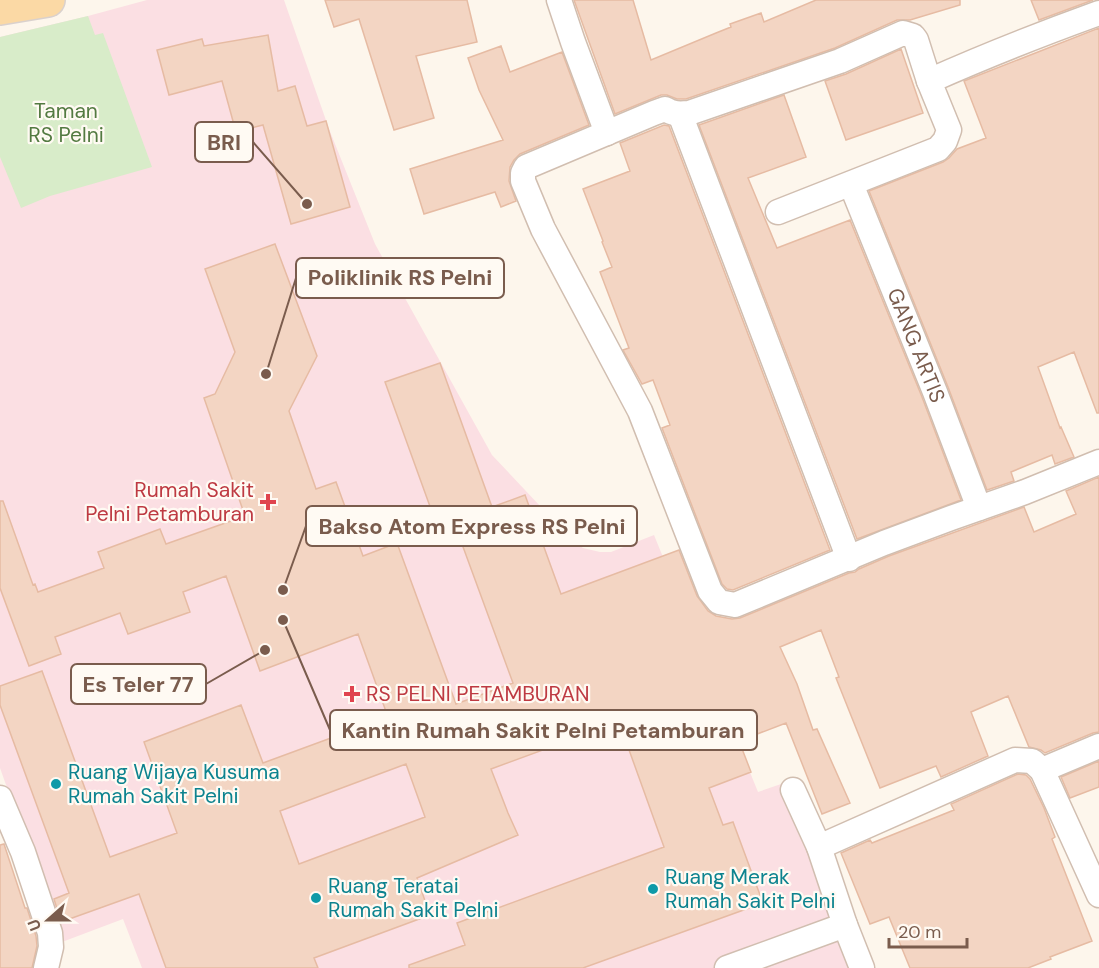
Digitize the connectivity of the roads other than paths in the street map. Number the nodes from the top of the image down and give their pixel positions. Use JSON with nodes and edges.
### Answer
{"nodes":[{"id":1,"x":48,"y":0,"type":"edge"},
{"id":2,"x":559,"y":0,"type":"edge"},
{"id":3,"x":0,"y":8,"type":"edge"},
{"id":4,"x":1099,"y":14,"type":"edge"},
{"id":5,"x":929,"y":81,"type":"junction"},
{"id":6,"x":680,"y":114,"type":"junction"},
{"id":7,"x":607,"y":133,"type":"junction"},
{"id":8,"x":851,"y":184,"type":"junction"},
{"id":9,"x":778,"y":212,"type":"dead end"},
{"id":10,"x":1099,"y":462,"type":"edge"},
{"id":11,"x":979,"y":508,"type":"junction"},
{"id":12,"x":849,"y":559,"type":"junction"},
{"id":13,"x":1099,"y":746,"type":"edge"},
{"id":14,"x":1042,"y":770,"type":"junction"},
{"id":15,"x":794,"y":790,"type":"dead end"},
{"id":16,"x":0,"y":798,"type":"edge"},
{"id":17,"x":819,"y":847,"type":"junction"},
{"id":18,"x":1099,"y":895,"type":"edge"},
{"id":19,"x":845,"y":925,"type":"junction"},
{"id":20,"x":46,"y":968,"type":"edge"},
{"id":21,"x":727,"y":968,"type":"edge"},
{"id":22,"x":862,"y":968,"type":"edge"}],
"edges":[{"from":1,"to":3,"type":"main road"},
{"from":2,"to":7,"type":"street"},
{"from":4,"to":5,"type":"street"},
{"from":5,"to":6,"type":"street"},
{"from":5,"to":8,"type":"street"},
{"from":6,"to":7,"type":"street"},
{"from":6,"to":12,"type":"street"},
{"from":7,"to":12,"type":"street"},
{"from":8,"to":9,"type":"street"},
{"from":8,"to":11,"type":"street","name":"GANG ARTIS"},
{"from":10,"to":11,"type":"street"},
{"from":11,"to":12,"type":"street"},
{"from":13,"to":14,"type":"street"},
{"from":14,"to":17,"type":"street"},
{"from":14,"to":18,"type":"street"},
{"from":15,"to":17,"type":"street"},
{"from":16,"to":20,"type":"street"},
{"from":17,"to":19,"type":"street"},
{"from":19,"to":21,"type":"street"},
{"from":19,"to":22,"type":"street"}]}
